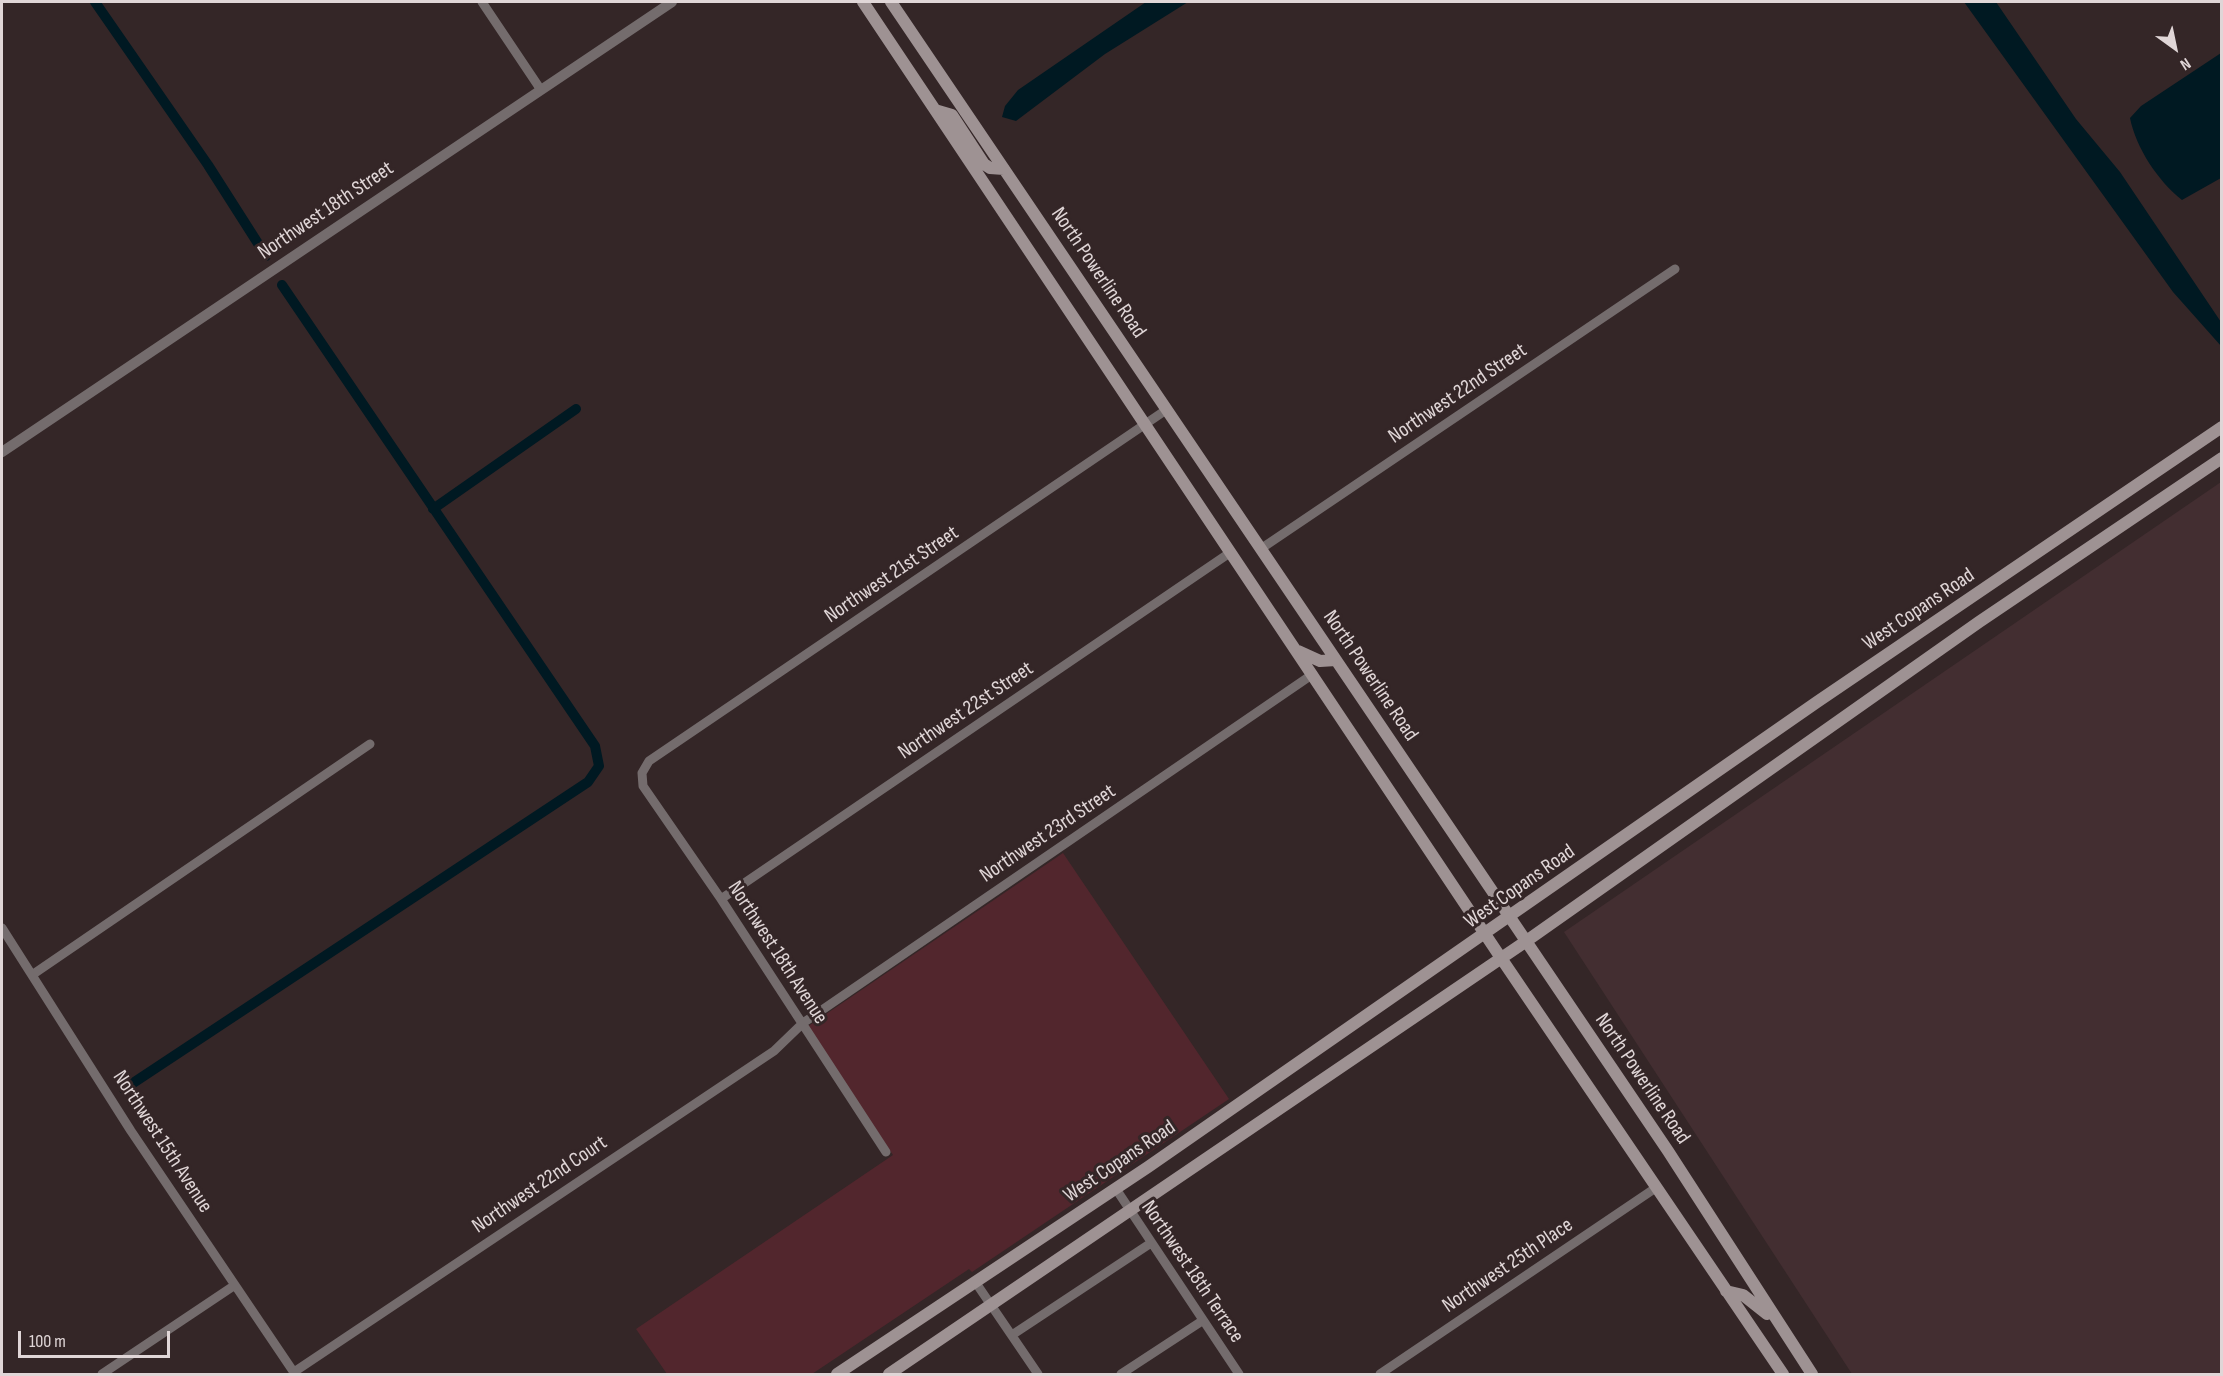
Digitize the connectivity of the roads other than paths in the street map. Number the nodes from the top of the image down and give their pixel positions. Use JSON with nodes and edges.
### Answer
{"nodes":[{"id":1,"x":482,"y":2,"type":"edge"},
{"id":2,"x":672,"y":2,"type":"edge"},
{"id":3,"x":863,"y":2,"type":"edge"},
{"id":4,"x":891,"y":2,"type":"edge"},
{"id":5,"x":541,"y":90,"type":"junction"},
{"id":6,"x":935,"y":110,"type":"junction"},
{"id":7,"x":1004,"y":169,"type":"junction"},
{"id":8,"x":1675,"y":269,"type":"dead end"},
{"id":9,"x":1166,"y":410,"type":"junction"},
{"id":10,"x":1145,"y":424,"type":"junction"},
{"id":11,"x":2222,"y":428,"type":"edge"},
{"id":12,"x":2,"y":452,"type":"edge"},
{"id":13,"x":2222,"y":458,"type":"edge"},
{"id":14,"x":1262,"y":548,"type":"junction"},
{"id":15,"x":1231,"y":552,"type":"junction"},
{"id":16,"x":1297,"y":651,"type":"junction"},
{"id":17,"x":1336,"y":660,"type":"junction"},
{"id":18,"x":1313,"y":674,"type":"junction"},
{"id":19,"x":370,"y":744,"type":"dead end"},
{"id":20,"x":642,"y":773,"type":"joint"},
{"id":21,"x":721,"y":899,"type":"junction"},
{"id":22,"x":1510,"y":917,"type":"junction"},
{"id":23,"x":2,"y":928,"type":"edge"},
{"id":24,"x":1487,"y":934,"type":"junction"},
{"id":25,"x":1525,"y":942,"type":"junction"},
{"id":26,"x":1501,"y":958,"type":"junction"},
{"id":27,"x":32,"y":975,"type":"junction"},
{"id":28,"x":803,"y":1023,"type":"junction"},
{"id":29,"x":886,"y":1152,"type":"dead end"},
{"id":30,"x":1657,"y":1187,"type":"junction"},
{"id":31,"x":1116,"y":1189,"type":"junction"},
{"id":32,"x":1130,"y":1211,"type":"junction"},
{"id":33,"x":1151,"y":1243,"type":"junction"},
{"id":34,"x":976,"y":1283,"type":"junction"},
{"id":35,"x":235,"y":1285,"type":"junction"},
{"id":36,"x":1726,"y":1291,"type":"junction"},
{"id":37,"x":991,"y":1305,"type":"junction"},
{"id":38,"x":1202,"y":1321,"type":"junction"},
{"id":39,"x":1779,"y":1325,"type":"junction"},
{"id":40,"x":1012,"y":1335,"type":"junction"},
{"id":41,"x":295,"y":1373,"type":"edge"},
{"id":42,"x":102,"y":1374,"type":"edge"},
{"id":43,"x":837,"y":1374,"type":"edge"},
{"id":44,"x":889,"y":1374,"type":"edge"},
{"id":45,"x":1038,"y":1374,"type":"edge"},
{"id":46,"x":1121,"y":1374,"type":"edge"},
{"id":47,"x":1239,"y":1374,"type":"edge"},
{"id":48,"x":1380,"y":1374,"type":"edge"},
{"id":49,"x":1783,"y":1374,"type":"edge"},
{"id":50,"x":1812,"y":1374,"type":"edge"}],
"edges":[{"from":1,"to":5,"type":"street"},
{"from":2,"to":5,"type":"street","name":"Northwest 18th Street"},
{"from":3,"to":6,"type":"main road"},
{"from":4,"to":7,"type":"main road","name":"North Powerline Road"},
{"from":5,"to":12,"type":"street","name":"Northwest 18th Street"},
{"from":6,"to":7,"type":"main road"},
{"from":6,"to":10,"type":"main road"},
{"from":7,"to":9,"type":"main road","name":"North Powerline Road"},
{"from":8,"to":14,"type":"street","name":"Northwest 22nd Street"},
{"from":9,"to":10,"type":"street","name":"Northwest 21st Street"},
{"from":9,"to":14,"type":"main road","name":"North Powerline Road"},
{"from":10,"to":15,"type":"main road"},
{"from":10,"to":20,"type":"street","name":"Northwest 21st Street"},
{"from":11,"to":22,"type":"main road","name":"West Copans Road"},
{"from":13,"to":25,"type":"main road","name":"West Copans Road"},
{"from":14,"to":17,"type":"main road","name":"North Powerline Road"},
{"from":15,"to":16,"type":"main road"},
{"from":15,"to":21,"type":"street","name":"Northwest 22st Street"},
{"from":16,"to":17,"type":"main road"},
{"from":16,"to":18,"type":"main road"},
{"from":17,"to":22,"type":"main road","name":"North Powerline Road"},
{"from":18,"to":24,"type":"main road"},
{"from":18,"to":28,"type":"street","name":"Northwest 23rd Street"},
{"from":19,"to":27,"type":"street"},
{"from":20,"to":21,"type":"street","name":"Northwest 18th Avenue"},
{"from":21,"to":28,"type":"street","name":"Northwest 18th Avenue"},
{"from":22,"to":24,"type":"main road","name":"West Copans Road"},
{"from":22,"to":25,"type":"main road","name":"North Powerline Road"},
{"from":23,"to":27,"type":"street","name":"Northwest 15th Avenue"},
{"from":24,"to":26,"type":"main road"},
{"from":24,"to":31,"type":"main road","name":"West Copans Road"},
{"from":25,"to":26,"type":"main road","name":"West Copans Road"},
{"from":25,"to":39,"type":"main road","name":"North Powerline Road"},
{"from":26,"to":30,"type":"main road"},
{"from":26,"to":32,"type":"main road","name":"West Copans Road"},
{"from":27,"to":35,"type":"street","name":"Northwest 15th Avenue"},
{"from":28,"to":29,"type":"street","name":"Northwest 18th Avenue"},
{"from":28,"to":41,"type":"street","name":"Northwest 22nd Court"},
{"from":30,"to":36,"type":"main road"},
{"from":30,"to":48,"type":"street","name":"Northwest 25th Place"},
{"from":31,"to":32,"type":"street","name":"Northwest 18th Terrace"},
{"from":31,"to":34,"type":"main road","name":"West Copans Road"},
{"from":32,"to":33,"type":"street","name":"Northwest 18th Terrace"},
{"from":32,"to":37,"type":"main road","name":"West Copans Road"},
{"from":33,"to":38,"type":"street","name":"Northwest 18th Terrace"},
{"from":33,"to":40,"type":"street"},
{"from":34,"to":37,"type":"street"},
{"from":34,"to":43,"type":"main road","name":"West Copans Road"},
{"from":35,"to":41,"type":"street","name":"Northwest 15th Avenue"},
{"from":35,"to":42,"type":"street"},
{"from":36,"to":39,"type":"main road"},
{"from":36,"to":49,"type":"main road"},
{"from":37,"to":40,"type":"street"},
{"from":37,"to":44,"type":"main road","name":"West Copans Road"},
{"from":38,"to":46,"type":"street"},
{"from":38,"to":47,"type":"street","name":"Northwest 18th Terrace"},
{"from":39,"to":50,"type":"main road","name":"North Powerline Road"},
{"from":40,"to":45,"type":"street"}]}
